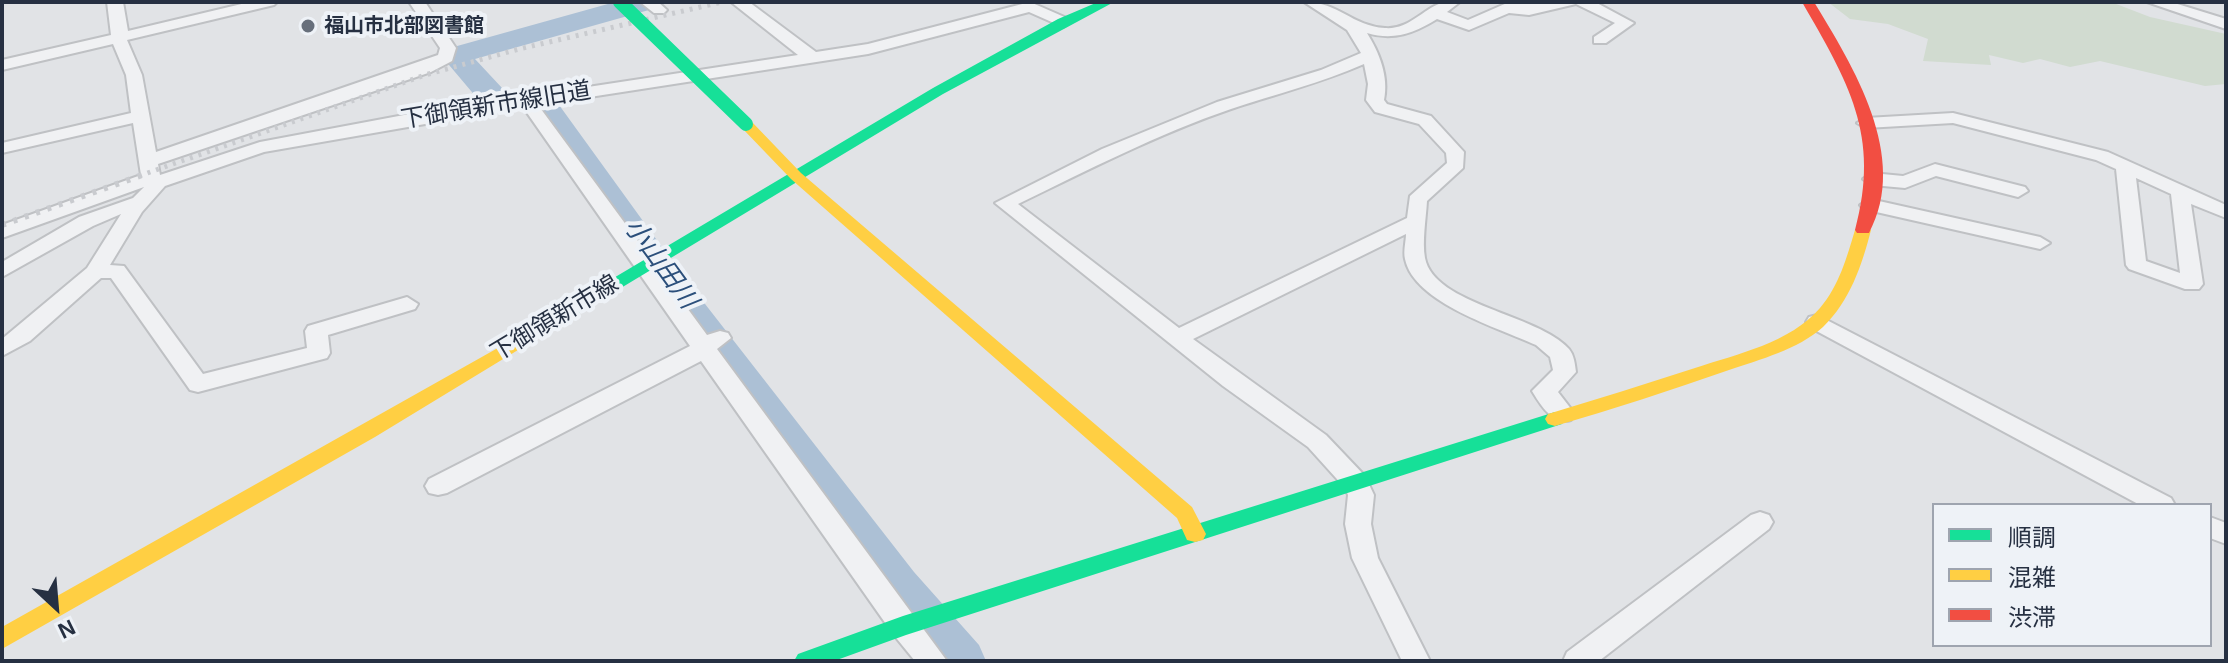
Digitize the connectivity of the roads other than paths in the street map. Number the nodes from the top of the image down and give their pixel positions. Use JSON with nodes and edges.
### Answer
{"nodes":[{"id":1,"x":115,"y":2,"type":"edge"},
{"id":2,"x":269,"y":2,"type":"edge"},
{"id":3,"x":417,"y":2,"type":"edge"},
{"id":4,"x":620,"y":2,"type":"edge"},
{"id":5,"x":739,"y":2,"type":"edge"},
{"id":6,"x":1108,"y":2,"type":"edge"},
{"id":7,"x":1312,"y":2,"type":"edge"},
{"id":8,"x":1452,"y":2,"type":"edge"},
{"id":9,"x":1570,"y":2,"type":"edge"},
{"id":10,"x":1583,"y":2,"type":"edge"},
{"id":11,"x":1808,"y":2,"type":"edge"},
{"id":12,"x":2155,"y":2,"type":"edge"},
{"id":13,"x":1437,"y":14,"type":"junction"},
{"id":14,"x":1063,"y":22,"type":"junction"},
{"id":15,"x":2226,"y":24,"type":"edge"},
{"id":16,"x":1353,"y":27,"type":"junction"},
{"id":17,"x":118,"y":37,"type":"junction"},
{"id":18,"x":1600,"y":40,"type":"dead end"},
{"id":19,"x":1371,"y":55,"type":"junction"},
{"id":20,"x":813,"y":58,"type":"junction"},
{"id":21,"x":2,"y":65,"type":"edge"},
{"id":22,"x":527,"y":101,"type":"junction"},
{"id":23,"x":139,"y":116,"type":"junction"},
{"id":24,"x":1866,"y":123,"type":"junction"},
{"id":25,"x":2,"y":148,"type":"edge"},
{"id":26,"x":2125,"y":166,"type":"junction"},
{"id":27,"x":153,"y":173,"type":"junction"},
{"id":28,"x":796,"y":176,"type":"junction"},
{"id":29,"x":1872,"y":179,"type":"junction"},
{"id":30,"x":2180,"y":190,"type":"junction"},
{"id":31,"x":2018,"y":191,"type":"dead end"},
{"id":32,"x":140,"y":202,"type":"junction"},
{"id":33,"x":1870,"y":205,"type":"junction"},
{"id":34,"x":2226,"y":212,"type":"edge"},
{"id":35,"x":1414,"y":222,"type":"junction"},
{"id":36,"x":2,"y":232,"type":"edge"},
{"id":37,"x":2040,"y":243,"type":"dead end"},
{"id":38,"x":645,"y":265,"type":"junction"},
{"id":39,"x":2,"y":271,"type":"edge"},
{"id":40,"x":95,"y":272,"type":"junction"},
{"id":41,"x":407,"y":304,"type":"dead end"},
{"id":42,"x":1817,"y":322,"type":"junction"},
{"id":43,"x":1179,"y":337,"type":"junction"},
{"id":44,"x":712,"y":342,"type":"junction"},
{"id":45,"x":2,"y":349,"type":"edge"},
{"id":46,"x":1563,"y":414,"type":"junction"},
{"id":47,"x":1356,"y":483,"type":"junction"},
{"id":48,"x":438,"y":486,"type":"dead end"},
{"id":49,"x":2158,"y":503,"type":"edge"},
{"id":50,"x":1760,"y":522,"type":"dead end"},
{"id":51,"x":1195,"y":534,"type":"junction"},
{"id":52,"x":903,"y":626,"type":"junction"},
{"id":53,"x":2,"y":639,"type":"edge"},
{"id":54,"x":806,"y":661,"type":"edge"},
{"id":55,"x":933,"y":661,"type":"edge"},
{"id":56,"x":1416,"y":661,"type":"edge"},
{"id":57,"x":1577,"y":661,"type":"edge"}],
"edges":[{"from":1,"to":17,"type":"street"},
{"from":2,"to":17,"type":"street"},
{"from":3,"to":27,"type":"street"},
{"from":4,"to":28,"type":"street","bridge":true},
{"from":5,"to":20,"type":"street"},
{"from":6,"to":14,"type":"street","name":"下御領新市線"},
{"from":7,"to":16,"type":"street"},
{"from":8,"to":13,"type":"street"},
{"from":9,"to":13,"type":"street"},
{"from":10,"to":18,"type":"street"},
{"from":11,"to":24,"type":"street"},
{"from":12,"to":15,"type":"street"},
{"from":13,"to":16,"type":"street"},
{"from":14,"to":20,"type":"street","name":"下御領新市線旧道"},
{"from":14,"to":28,"type":"street","name":"下御領新市線"},
{"from":16,"to":19,"type":"street"},
{"from":17,"to":21,"type":"street"},
{"from":17,"to":23,"type":"street"},
{"from":19,"to":35,"type":"street"},
{"from":19,"to":43,"type":"street"},
{"from":20,"to":22,"type":"street","name":"下御領新市線旧道"},
{"from":22,"to":27,"type":"street","name":"下御領新市線旧道"},
{"from":22,"to":38,"type":"street"},
{"from":23,"to":25,"type":"street"},
{"from":23,"to":27,"type":"street"},
{"from":24,"to":26,"type":"street"},
{"from":24,"to":29,"type":"street"},
{"from":26,"to":30,"type":"street"},
{"from":26,"to":30,"type":"street"},
{"from":27,"to":32,"type":"street","name":"下御領新市線旧道"},
{"from":27,"to":36,"type":"street"},
{"from":28,"to":38,"type":"street","name":"下御領新市線"},
{"from":28,"to":51,"type":"street"},
{"from":29,"to":31,"type":"street"},
{"from":29,"to":33,"type":"street"},
{"from":30,"to":34,"type":"street"},
{"from":32,"to":39,"type":"street"},
{"from":32,"to":40,"type":"street","name":"下御領新市線旧道"},
{"from":33,"to":37,"type":"street"},
{"from":33,"to":42,"type":"street"},
{"from":35,"to":43,"type":"street"},
{"from":35,"to":46,"type":"street"},
{"from":38,"to":44,"type":"street"},
{"from":38,"to":53,"type":"street","name":"下御領新市線"},
{"from":40,"to":41,"type":"street"},
{"from":40,"to":45,"type":"street","name":"下御領新市線旧道"},
{"from":42,"to":46,"type":"street"},
{"from":42,"to":49,"type":"street"},
{"from":43,"to":47,"type":"street"},
{"from":44,"to":48,"type":"street"},
{"from":44,"to":52,"type":"street"},
{"from":46,"to":47,"type":"street"},
{"from":47,"to":51,"type":"street"},
{"from":47,"to":56,"type":"street"},
{"from":50,"to":57,"type":"street"},
{"from":51,"to":52,"type":"street"},
{"from":52,"to":54,"type":"street"},
{"from":52,"to":55,"type":"street"}]}
